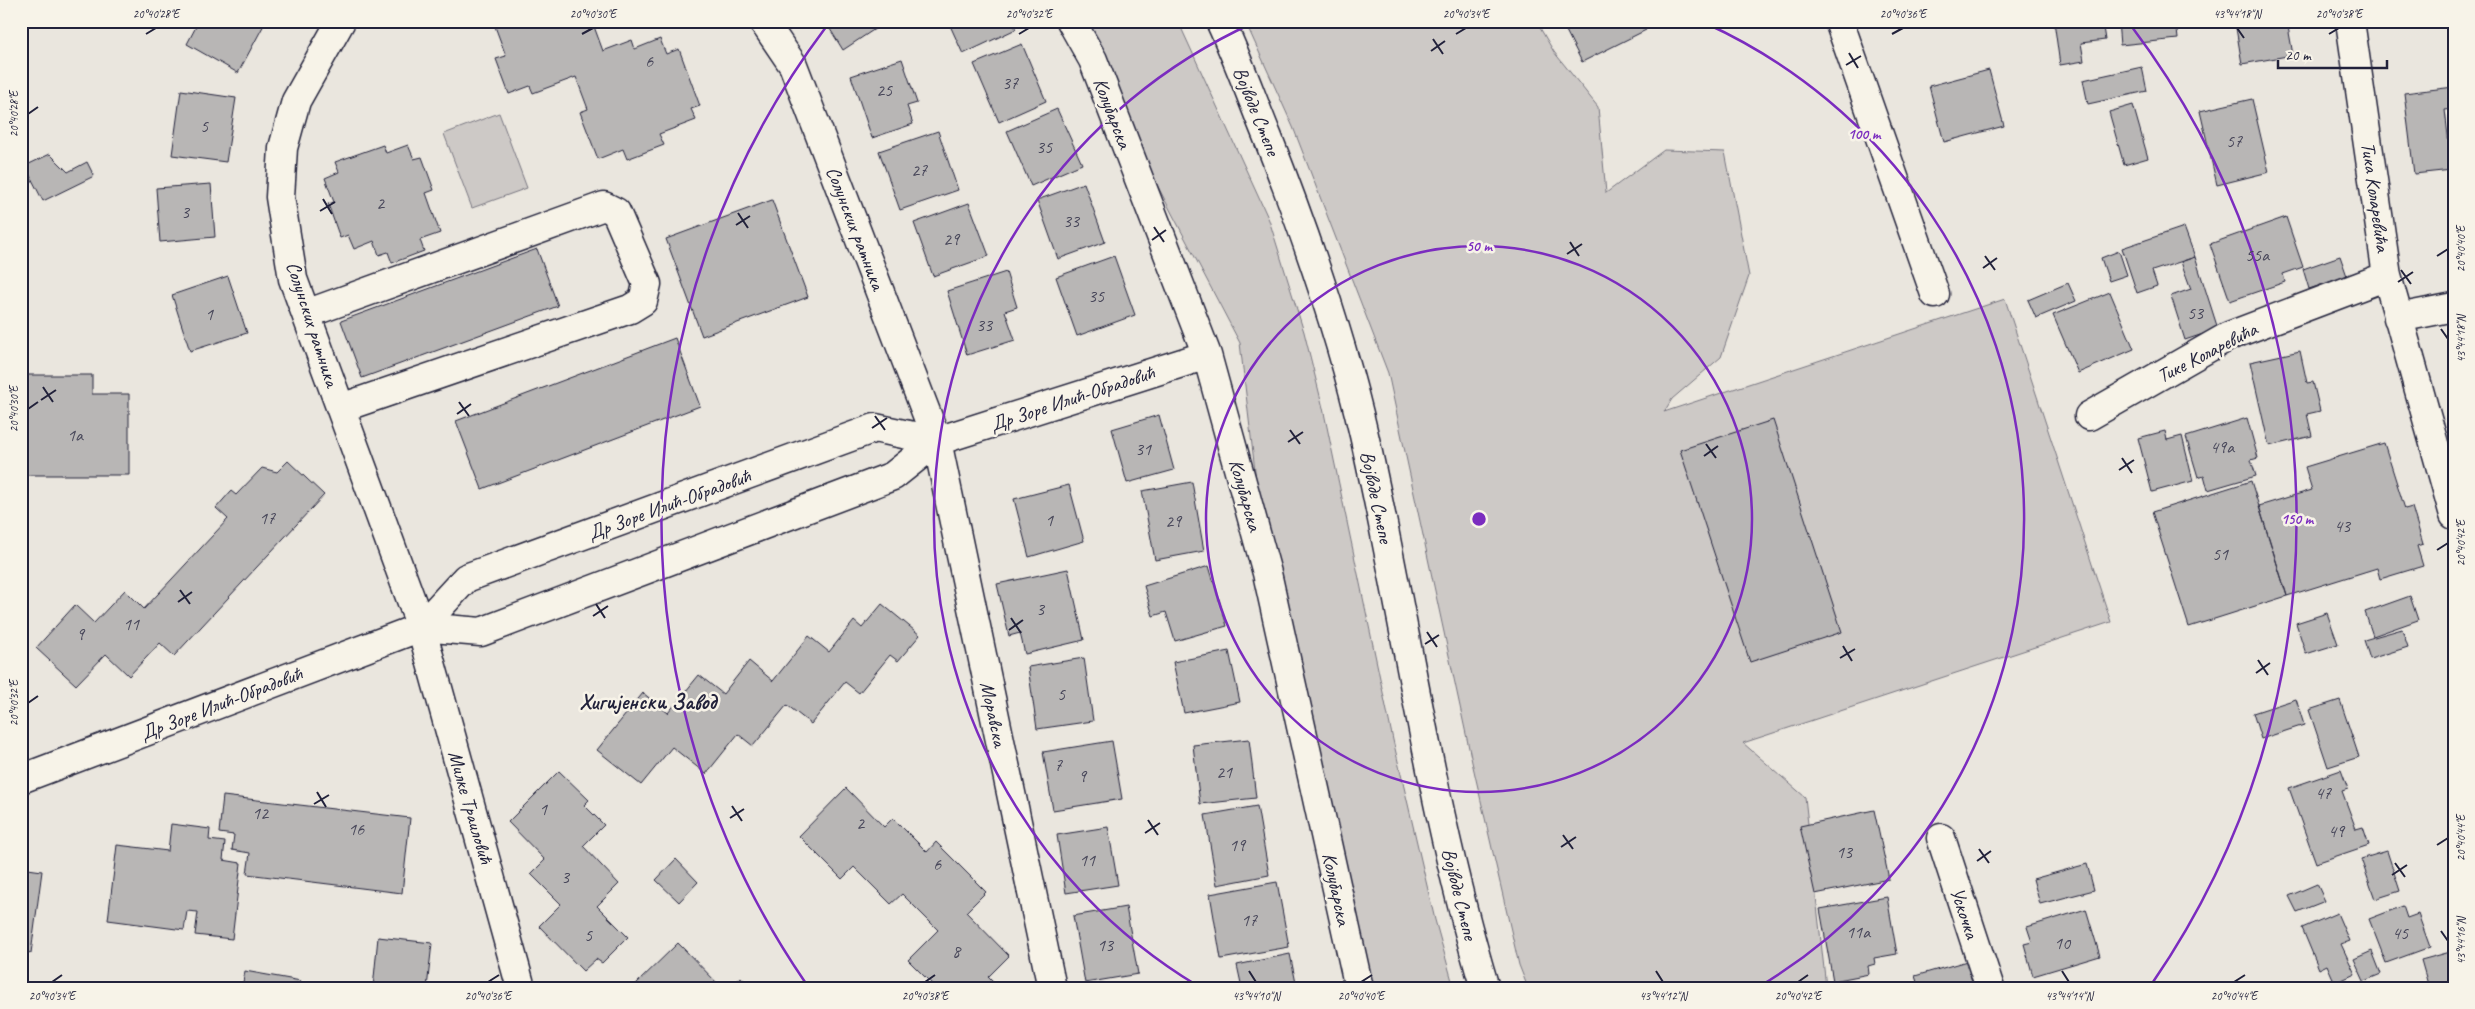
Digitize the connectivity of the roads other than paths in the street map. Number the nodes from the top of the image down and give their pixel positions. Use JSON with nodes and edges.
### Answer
{"nodes":[{"id":1,"x":341,"y":21,"type":"edge"},
{"id":2,"x":763,"y":21,"type":"edge"},
{"id":3,"x":1071,"y":21,"type":"edge"},
{"id":4,"x":1220,"y":21,"type":"edge"},
{"id":5,"x":1839,"y":21,"type":"edge"},
{"id":6,"x":2350,"y":21,"type":"edge"},
{"id":7,"x":2387,"y":276,"type":"junction"},
{"id":8,"x":1935,"y":294,"type":"dead end"},
{"id":9,"x":2454,"y":308,"type":"edge"},
{"id":10,"x":306,"y":314,"type":"junction"},
{"id":11,"x":2398,"y":318,"type":"junction"},
{"id":12,"x":1207,"y":355,"type":"junction"},
{"id":13,"x":341,"y":408,"type":"junction"},
{"id":14,"x":2089,"y":416,"type":"dead end"},
{"id":15,"x":937,"y":441,"type":"junction"},
{"id":16,"x":2454,"y":514,"type":"edge"},
{"id":17,"x":421,"y":627,"type":"junction"},
{"id":18,"x":21,"y":779,"type":"edge"},
{"id":19,"x":1941,"y":838,"type":"dead end"},
{"id":20,"x":522,"y":988,"type":"edge"},
{"id":21,"x":1052,"y":988,"type":"edge"},
{"id":22,"x":1359,"y":988,"type":"edge"},
{"id":23,"x":1485,"y":988,"type":"edge"},
{"id":24,"x":1990,"y":988,"type":"edge"}],
"edges":[{"from":1,"to":10,"type":"street","name":"Солунских ратника"},
{"from":2,"to":15,"type":"street","name":"Солунских ратника"},
{"from":3,"to":12,"type":"street","name":"Колубарска"},
{"from":4,"to":23,"type":"street","name":"Војводе Степе"},
{"from":5,"to":8,"type":"street"},
{"from":6,"to":7,"type":"street","name":"Тика Коларевића"},
{"from":7,"to":11,"type":"street","name":"Тика Коларевића"},
{"from":7,"to":14,"type":"street","name":"Тике Коларевића"},
{"from":9,"to":11,"type":"street"},
{"from":10,"to":13,"type":"street","name":"Солунских ратника"},
{"from":10,"to":13,"type":"street"},
{"from":11,"to":16,"type":"street","name":"Тика Коларевића"},
{"from":12,"to":15,"type":"street","name":"Др Зоре Илић-Обрадовић"},
{"from":12,"to":22,"type":"street","name":"Колубарска"},
{"from":13,"to":17,"type":"street","name":"Солунских ратника"},
{"from":15,"to":17,"type":"street","name":"Др Зоре Илић-Обрадовић"},
{"from":15,"to":17,"type":"street","name":"Др Зоре Илић-Обрадовић"},
{"from":15,"to":21,"type":"street","name":"Моравска"},
{"from":17,"to":18,"type":"street","name":"Др Зоре Илић-Обрадовић"},
{"from":17,"to":20,"type":"street","name":"Милке Траиловић"},
{"from":19,"to":24,"type":"street","name":"Ускочка"}]}
